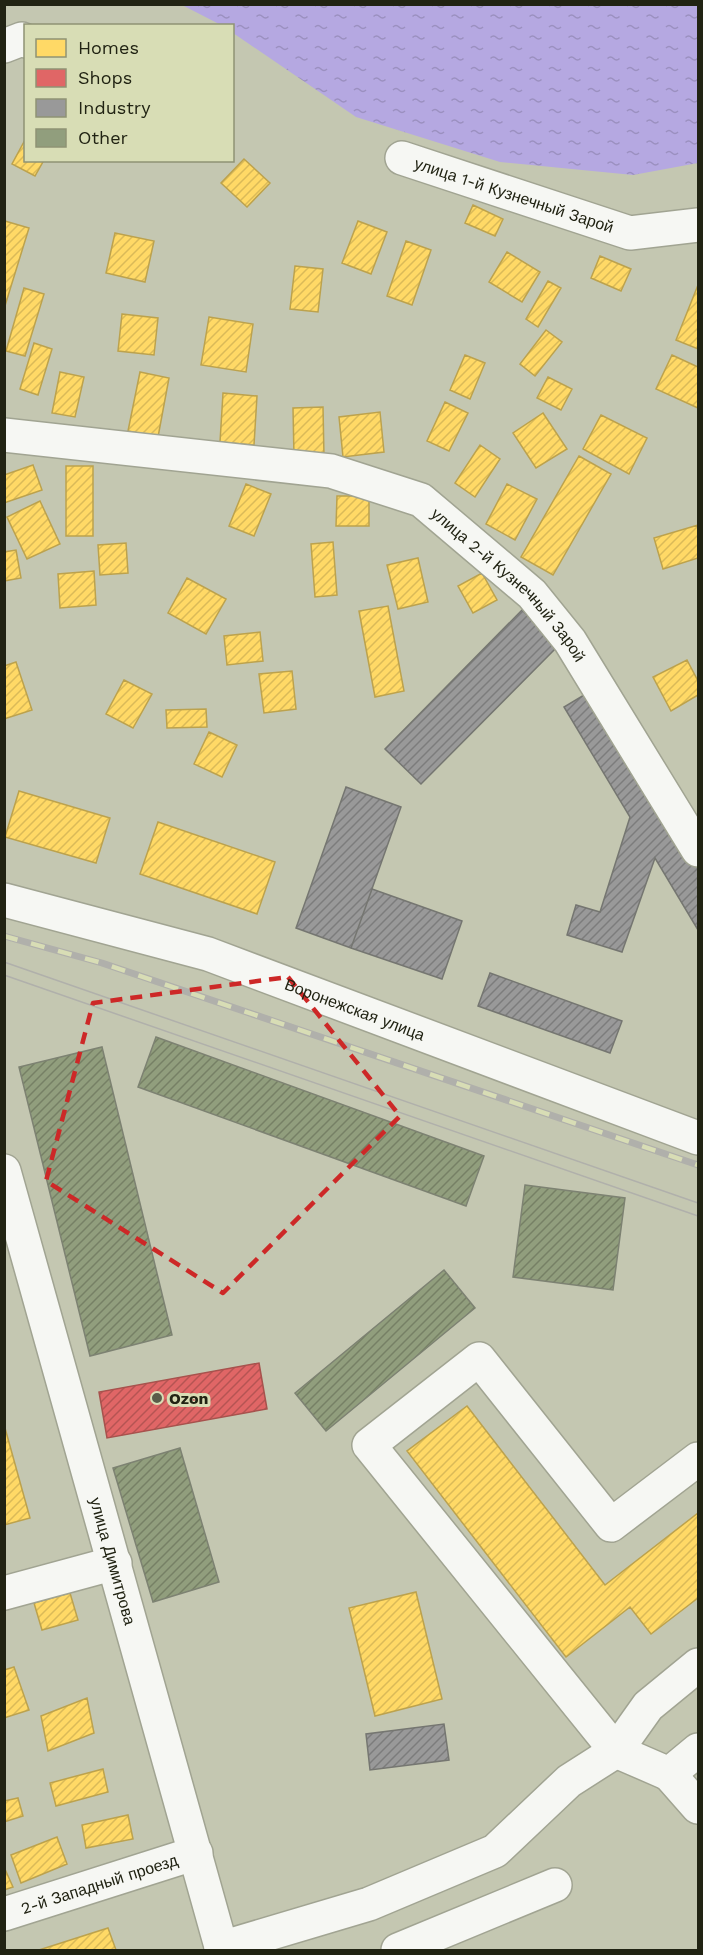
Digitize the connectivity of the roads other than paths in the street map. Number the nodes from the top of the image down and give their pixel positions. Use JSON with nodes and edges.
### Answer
{"nodes":[{"id":1,"x":24,"y":40,"type":"edge"},
{"id":2,"x":4,"y":46,"type":"edge"},
{"id":3,"x":402,"y":158,"type":"dead end"},
{"id":4,"x":699,"y":225,"type":"edge"},
{"id":5,"x":4,"y":435,"type":"edge"},
{"id":6,"x":699,"y":850,"type":"edge"},
{"id":7,"x":4,"y":900,"type":"edge"},
{"id":8,"x":699,"y":1138,"type":"edge"},
{"id":9,"x":4,"y":1171,"type":"edge"},
{"id":10,"x":699,"y":1459,"type":"edge"},
{"id":11,"x":115,"y":1563,"type":"junction"},
{"id":12,"x":4,"y":1593,"type":"edge"},
{"id":13,"x":699,"y":1665,"type":"edge"},
{"id":14,"x":699,"y":1750,"type":"edge"},
{"id":15,"x":616,"y":1751,"type":"junction"},
{"id":16,"x":669,"y":1774,"type":"junction"},
{"id":17,"x":699,"y":1807,"type":"edge"},
{"id":18,"x":196,"y":1853,"type":"junction"},
{"id":19,"x":555,"y":1885,"type":"dead end"},
{"id":20,"x":4,"y":1914,"type":"edge"},
{"id":21,"x":222,"y":1949,"type":"edge"},
{"id":22,"x":398,"y":1950,"type":"edge"}],
"edges":[{"from":1,"to":2,"type":"street"},
{"from":3,"to":4,"type":"street","name":"улица 1-й Кузнечный Зарой"},
{"from":5,"to":6,"type":"street","name":"улица 2-й Кузнечный Зарой"},
{"from":7,"to":8,"type":"street","name":"Воронежская улица"},
{"from":9,"to":11,"type":"street","name":"улица Димитрова"},
{"from":10,"to":15,"type":"street"},
{"from":11,"to":12,"type":"street"},
{"from":11,"to":18,"type":"street","name":"улица Димитрова"},
{"from":13,"to":15,"type":"street"},
{"from":14,"to":16,"type":"street"},
{"from":15,"to":16,"type":"street"},
{"from":15,"to":21,"type":"street"},
{"from":16,"to":17,"type":"street"},
{"from":18,"to":20,"type":"street","name":"2-й Западный проезд"},
{"from":18,"to":21,"type":"street","name":"улица Димитрова"},
{"from":19,"to":22,"type":"street"}]}
